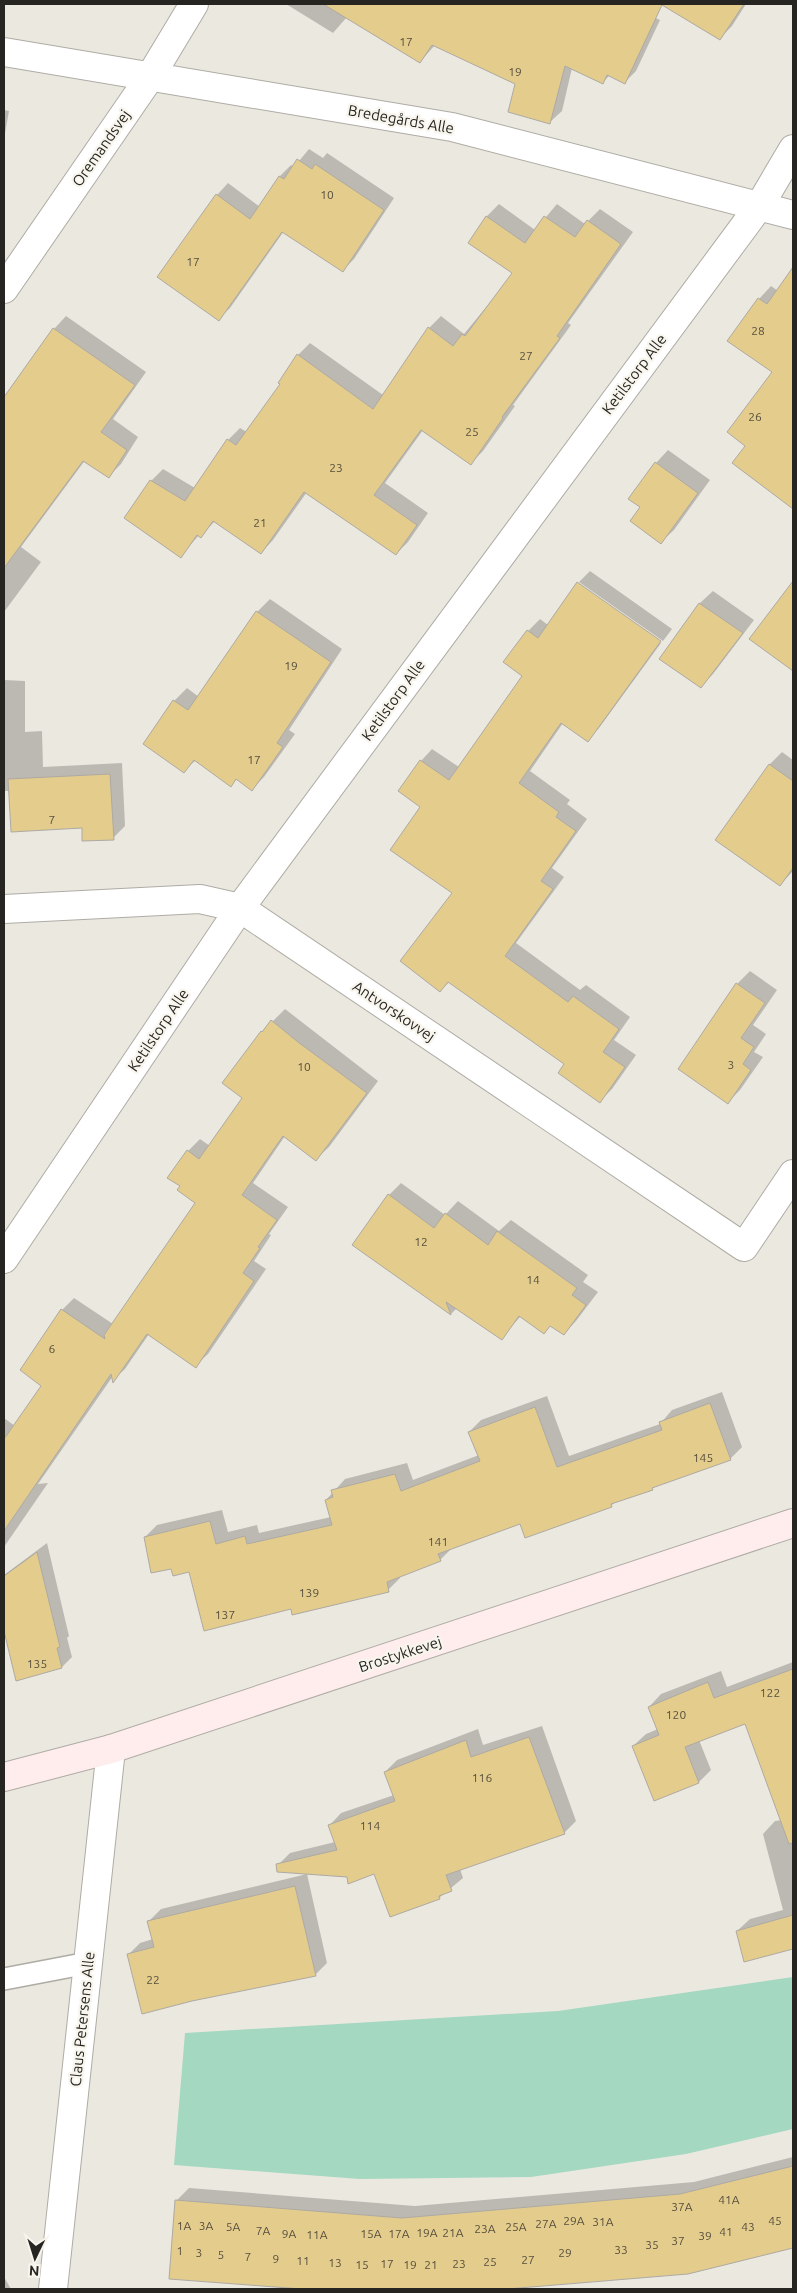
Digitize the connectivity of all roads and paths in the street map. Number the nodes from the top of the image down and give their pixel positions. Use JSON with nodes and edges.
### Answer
{"nodes":[{"id":1,"x":194,"y":4,"type":"edge"},
{"id":2,"x":4,"y":52,"type":"edge"},
{"id":3,"x":150,"y":77,"type":"junction"},
{"id":4,"x":793,"y":149,"type":"edge"},
{"id":5,"x":760,"y":205,"type":"junction"},
{"id":6,"x":793,"y":214,"type":"edge"},
{"id":7,"x":4,"y":289,"type":"edge"},
{"id":8,"x":240,"y":908,"type":"junction"},
{"id":9,"x":4,"y":909,"type":"edge"},
{"id":10,"x":793,"y":1174,"type":"edge"},
{"id":11,"x":4,"y":1259,"type":"edge"},
{"id":12,"x":793,"y":1523,"type":"edge"},
{"id":13,"x":111,"y":1750,"type":"junction"},
{"id":14,"x":4,"y":1777,"type":"edge"},
{"id":15,"x":88,"y":1963,"type":"junction"},
{"id":16,"x":4,"y":1978,"type":"edge"},
{"id":17,"x":53,"y":2289,"type":"edge"}],
"edges":[{"from":1,"to":3,"type":"street","name":"Oremandsvej"},
{"from":2,"to":3,"type":"street","name":"Bredegårds Alle"},
{"from":3,"to":5,"type":"street","name":"Bredegårds Alle"},
{"from":3,"to":7,"type":"street","name":"Oremandsvej"},
{"from":4,"to":5,"type":"street","name":"Ketilstorp Alle"},
{"from":5,"to":6,"type":"street","name":"Bredegårds Alle"},
{"from":5,"to":8,"type":"street","name":"Ketilstorp Alle"},
{"from":8,"to":9,"type":"street","name":"Antvorskovvej"},
{"from":8,"to":10,"type":"street","name":"Antvorskovvej"},
{"from":8,"to":11,"type":"street","name":"Ketilstorp Alle"},
{"from":12,"to":13,"type":"street","name":"Brostykkevej"},
{"from":13,"to":14,"type":"street","name":"Brostykkevej"},
{"from":13,"to":15,"type":"street","name":"Claus Petersens Alle"},
{"from":15,"to":16,"type":"lane"},
{"from":15,"to":17,"type":"street","name":"Claus Petersens Alle"}]}
